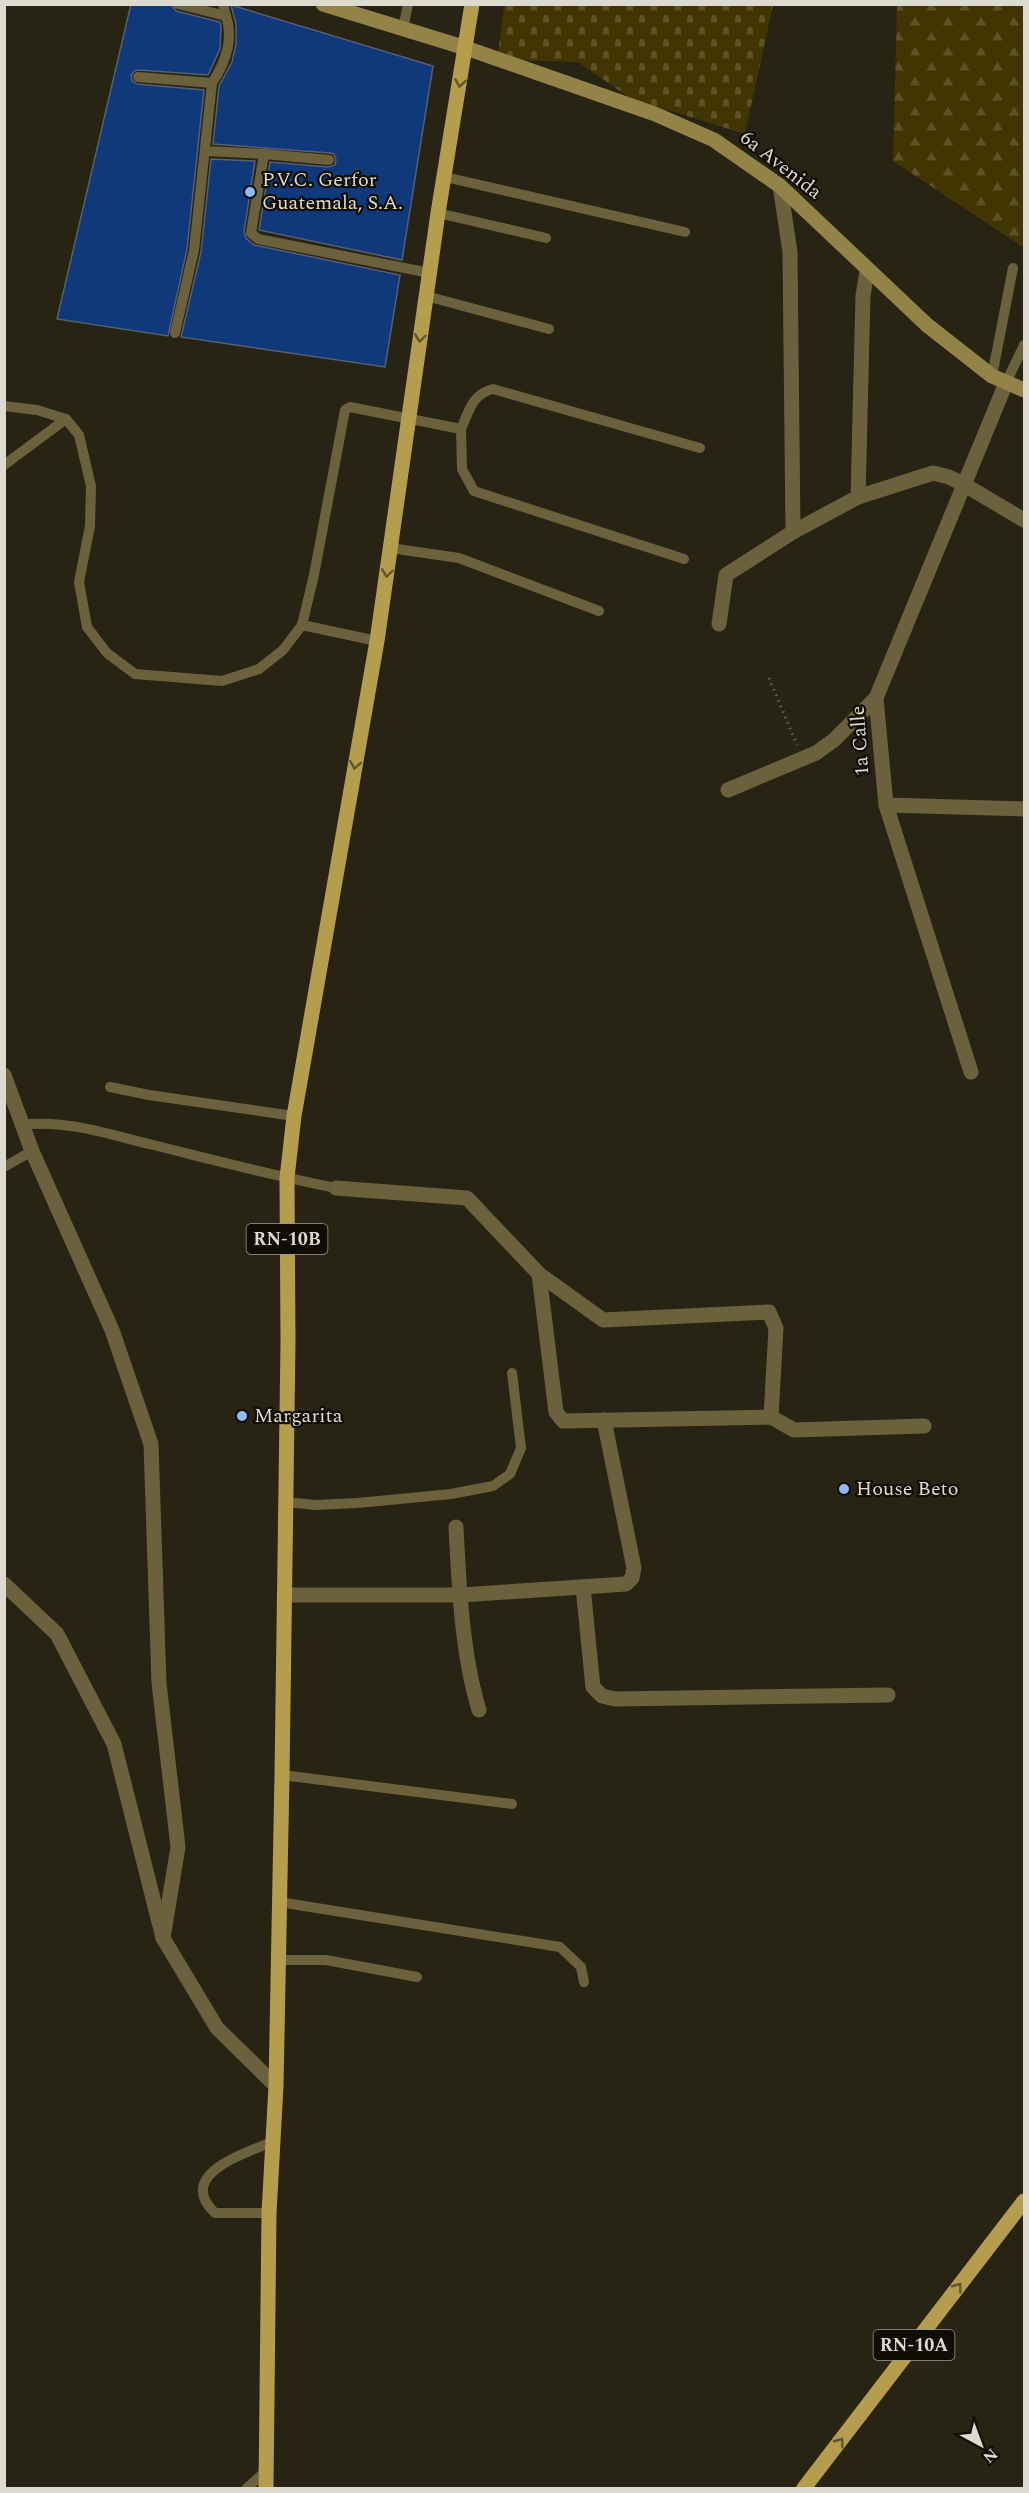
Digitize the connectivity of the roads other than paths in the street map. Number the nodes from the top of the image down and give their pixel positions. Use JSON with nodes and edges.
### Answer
{"nodes":[{"id":1,"x":178,"y":4,"type":"edge"},
{"id":2,"x":323,"y":4,"type":"edge"},
{"id":3,"x":408,"y":4,"type":"edge"},
{"id":4,"x":472,"y":4,"type":"edge"},
{"id":5,"x":225,"y":10,"type":"edge"},
{"id":6,"x":404,"y":29,"type":"junction"},
{"id":7,"x":466,"y":48,"type":"junction"},
{"id":8,"x":138,"y":77,"type":"dead end"},
{"id":9,"x":212,"y":83,"type":"junction"},
{"id":10,"x":205,"y":151,"type":"junction"},
{"id":11,"x":264,"y":154,"type":"junction"},
{"id":12,"x":329,"y":160,"type":"dead end"},
{"id":13,"x":445,"y":177,"type":"junction"},
{"id":14,"x":780,"y":186,"type":"junction"},
{"id":15,"x":438,"y":213,"type":"junction"},
{"id":16,"x":685,"y":232,"type":"dead end"},
{"id":17,"x":546,"y":238,"type":"dead end"},
{"id":18,"x":1013,"y":268,"type":"dead end"},
{"id":19,"x":867,"y":271,"type":"junction"},
{"id":20,"x":430,"y":273,"type":"junction"},
{"id":21,"x":426,"y":296,"type":"junction"},
{"id":22,"x":549,"y":328,"type":"dead end"},
{"id":23,"x":175,"y":333,"type":"dead end"},
{"id":24,"x":1024,"y":345,"type":"edge"},
{"id":25,"x":999,"y":380,"type":"junction"},
{"id":26,"x":1024,"y":390,"type":"edge"},
{"id":27,"x":4,"y":406,"type":"edge"},
{"id":28,"x":66,"y":419,"type":"junction"},
{"id":29,"x":408,"y":420,"type":"junction"},
{"id":30,"x":461,"y":429,"type":"junction"},
{"id":31,"x":700,"y":448,"type":"dead end"},
{"id":32,"x":4,"y":465,"type":"edge"},
{"id":33,"x":963,"y":484,"type":"junction"},
{"id":34,"x":858,"y":497,"type":"junction"},
{"id":35,"x":1024,"y":520,"type":"edge"},
{"id":36,"x":793,"y":532,"type":"junction"},
{"id":37,"x":390,"y":548,"type":"junction"},
{"id":38,"x":684,"y":559,"type":"dead end"},
{"id":39,"x":599,"y":611,"type":"dead end"},
{"id":40,"x":719,"y":624,"type":"dead end"},
{"id":41,"x":302,"y":625,"type":"junction"},
{"id":42,"x":377,"y":641,"type":"junction"},
{"id":43,"x":876,"y":698,"type":"junction"},
{"id":44,"x":728,"y":790,"type":"dead end"},
{"id":45,"x":886,"y":805,"type":"junction"},
{"id":46,"x":1024,"y":809,"type":"edge"},
{"id":47,"x":971,"y":1072,"type":"dead end"},
{"id":48,"x":4,"y":1075,"type":"edge"},
{"id":49,"x":110,"y":1087,"type":"dead end"},
{"id":50,"x":294,"y":1116,"type":"junction"},
{"id":51,"x":22,"y":1125,"type":"junction"},
{"id":52,"x":32,"y":1151,"type":"junction"},
{"id":53,"x":4,"y":1167,"type":"edge"},
{"id":54,"x":287,"y":1178,"type":"junction"},
{"id":55,"x":336,"y":1188,"type":"joint"},
{"id":56,"x":539,"y":1274,"type":"junction"},
{"id":57,"x":512,"y":1373,"type":"dead end"},
{"id":58,"x":771,"y":1417,"type":"junction"},
{"id":59,"x":604,"y":1420,"type":"junction"},
{"id":60,"x":924,"y":1426,"type":"dead end"},
{"id":61,"x":285,"y":1502,"type":"junction"},
{"id":62,"x":456,"y":1527,"type":"dead end"},
{"id":63,"x":4,"y":1584,"type":"edge"},
{"id":64,"x":583,"y":1587,"type":"junction"},
{"id":65,"x":461,"y":1594,"type":"junction"},
{"id":66,"x":284,"y":1595,"type":"junction"},
{"id":67,"x":888,"y":1695,"type":"dead end"},
{"id":68,"x":479,"y":1710,"type":"dead end"},
{"id":69,"x":282,"y":1775,"type":"junction"},
{"id":70,"x":512,"y":1804,"type":"dead end"},
{"id":71,"x":279,"y":1902,"type":"junction"},
{"id":72,"x":163,"y":1938,"type":"junction"},
{"id":73,"x":278,"y":1960,"type":"junction"},
{"id":74,"x":417,"y":1977,"type":"dead end"},
{"id":75,"x":584,"y":1982,"type":"dead end"},
{"id":76,"x":276,"y":2086,"type":"junction"},
{"id":77,"x":274,"y":2141,"type":"junction"},
{"id":78,"x":1024,"y":2201,"type":"edge"},
{"id":79,"x":269,"y":2213,"type":"junction"},
{"id":80,"x":266,"y":2471,"type":"junction"},
{"id":81,"x":247,"y":2488,"type":"edge"},
{"id":82,"x":266,"y":2488,"type":"edge"},
{"id":83,"x":804,"y":2488,"type":"edge"}],
"edges":[{"from":1,"to":5,"type":"lane"},
{"from":2,"to":6,"type":"street","name":"6a Avenida"},
{"from":3,"to":6,"type":"lane"},
{"from":4,"to":7,"type":"main road","number":"RN-10B"},
{"from":5,"to":9,"type":"lane"},
{"from":6,"to":7,"type":"street","name":"6a Avenida"},
{"from":7,"to":13,"type":"main road","number":"RN-10B","one_way":true},
{"from":7,"to":14,"type":"street","name":"6a Avenida"},
{"from":8,"to":9,"type":"lane"},
{"from":9,"to":10,"type":"lane"},
{"from":10,"to":11,"type":"lane"},
{"from":10,"to":23,"type":"lane"},
{"from":11,"to":12,"type":"lane"},
{"from":11,"to":20,"type":"lane"},
{"from":13,"to":15,"type":"main road","number":"RN-10B"},
{"from":13,"to":16,"type":"lane"},
{"from":14,"to":19,"type":"street","name":"6a Avenida"},
{"from":14,"to":36,"type":"street"},
{"from":15,"to":17,"type":"lane"},
{"from":15,"to":20,"type":"main road","number":"RN-10B"},
{"from":18,"to":25,"type":"lane"},
{"from":19,"to":25,"type":"street","name":"6a Avenida"},
{"from":19,"to":34,"type":"street"},
{"from":20,"to":21,"type":"main road","number":"RN-10B"},
{"from":21,"to":22,"type":"lane"},
{"from":21,"to":29,"type":"main road","number":"RN-10B","one_way":true},
{"from":24,"to":25,"type":"lane"},
{"from":25,"to":26,"type":"street","name":"6a Avenida"},
{"from":25,"to":33,"type":"street","name":"1a Calle"},
{"from":27,"to":28,"type":"lane"},
{"from":28,"to":32,"type":"lane"},
{"from":28,"to":41,"type":"lane"},
{"from":29,"to":30,"type":"lane"},
{"from":29,"to":37,"type":"main road","number":"RN-10B"},
{"from":29,"to":41,"type":"lane"},
{"from":30,"to":31,"type":"lane"},
{"from":30,"to":38,"type":"lane"},
{"from":33,"to":34,"type":"street"},
{"from":33,"to":35,"type":"street"},
{"from":33,"to":43,"type":"street","name":"1a Calle"},
{"from":34,"to":36,"type":"street"},
{"from":36,"to":40,"type":"street"},
{"from":37,"to":39,"type":"lane"},
{"from":37,"to":42,"type":"main road","number":"RN-10B","one_way":true},
{"from":41,"to":42,"type":"lane"},
{"from":42,"to":50,"type":"main road","number":"RN-10B","one_way":true},
{"from":43,"to":44,"type":"street"},
{"from":43,"to":45,"type":"street","name":"1a Calle"},
{"from":45,"to":46,"type":"street"},
{"from":45,"to":47,"type":"street","name":"1a Calle"},
{"from":48,"to":51,"type":"street"},
{"from":49,"to":50,"type":"lane"},
{"from":50,"to":54,"type":"main road","number":"RN-10B"},
{"from":51,"to":52,"type":"street"},
{"from":51,"to":54,"type":"lane"},
{"from":52,"to":53,"type":"lane"},
{"from":52,"to":72,"type":"street"},
{"from":54,"to":55,"type":"lane"},
{"from":54,"to":61,"type":"main road","number":"RN-10B"},
{"from":55,"to":56,"type":"street"},
{"from":56,"to":58,"type":"street"},
{"from":56,"to":59,"type":"street"},
{"from":57,"to":61,"type":"lane"},
{"from":58,"to":59,"type":"street"},
{"from":58,"to":60,"type":"street"},
{"from":59,"to":64,"type":"street"},
{"from":61,"to":66,"type":"main road","number":"RN-10B"},
{"from":62,"to":65,"type":"street"},
{"from":63,"to":72,"type":"street"},
{"from":64,"to":65,"type":"street"},
{"from":64,"to":67,"type":"street"},
{"from":65,"to":66,"type":"street"},
{"from":65,"to":68,"type":"street"},
{"from":66,"to":69,"type":"main road","number":"RN-10B"},
{"from":69,"to":70,"type":"lane"},
{"from":69,"to":71,"type":"main road","number":"RN-10B"},
{"from":71,"to":73,"type":"main road","number":"RN-10B"},
{"from":71,"to":75,"type":"lane"},
{"from":72,"to":76,"type":"street"},
{"from":73,"to":74,"type":"lane"},
{"from":73,"to":76,"type":"main road","number":"RN-10B"},
{"from":76,"to":77,"type":"main road","number":"RN-10B"},
{"from":77,"to":79,"type":"main road","number":"RN-10B"},
{"from":77,"to":79,"type":"lane"},
{"from":83,"to":78,"type":"main road","number":"RN-10A","one_way":true},
{"from":79,"to":80,"type":"main road","number":"RN-10B"},
{"from":80,"to":81,"type":"lane"},
{"from":80,"to":82,"type":"main road","number":"RN-10B"}]}
